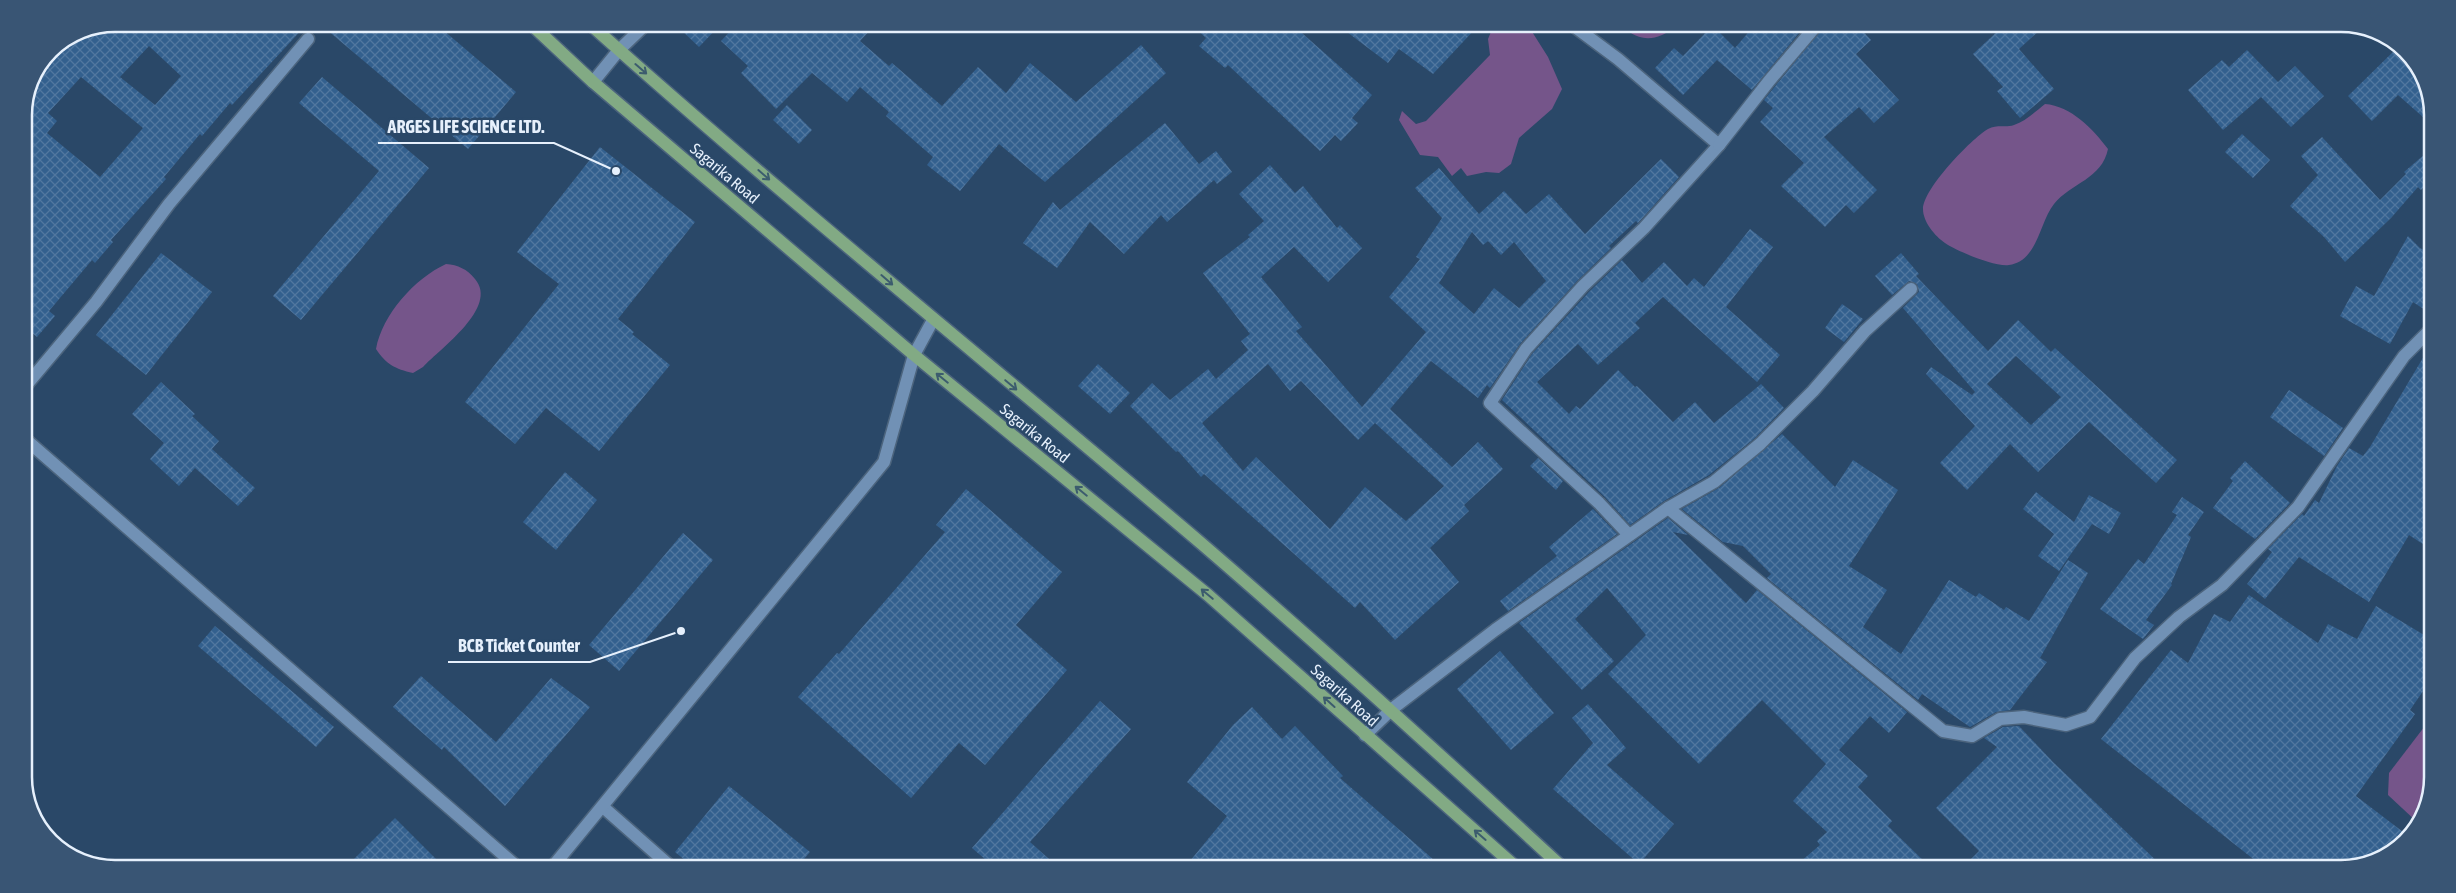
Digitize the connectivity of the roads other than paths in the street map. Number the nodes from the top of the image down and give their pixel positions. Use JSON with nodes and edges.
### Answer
{"nodes":[{"id":1,"x":539,"y":32,"type":"edge"},
{"id":2,"x":599,"y":32,"type":"edge"},
{"id":3,"x":638,"y":32,"type":"edge"},
{"id":4,"x":1582,"y":32,"type":"edge"},
{"id":5,"x":1811,"y":32,"type":"edge"},
{"id":6,"x":308,"y":39,"type":"dead end"},
{"id":7,"x":619,"y":50,"type":"junction"},
{"id":8,"x":593,"y":82,"type":"junction"},
{"id":9,"x":1719,"y":145,"type":"junction"},
{"id":10,"x":1911,"y":289,"type":"dead end"},
{"id":11,"x":933,"y":320,"type":"junction"},
{"id":12,"x":2423,"y":337,"type":"edge"},
{"id":13,"x":914,"y":355,"type":"junction"},
{"id":14,"x":32,"y":378,"type":"edge"},
{"id":15,"x":32,"y":445,"type":"edge"},
{"id":16,"x":1668,"y":508,"type":"junction"},
{"id":17,"x":1630,"y":535,"type":"junction"},
{"id":18,"x":1392,"y":709,"type":"junction"},
{"id":19,"x":1365,"y":735,"type":"junction"},
{"id":20,"x":603,"y":807,"type":"junction"},
{"id":21,"x":508,"y":860,"type":"edge"},
{"id":22,"x":559,"y":860,"type":"edge"},
{"id":23,"x":663,"y":860,"type":"edge"},
{"id":24,"x":1508,"y":860,"type":"edge"},
{"id":25,"x":1554,"y":860,"type":"edge"}],
"edges":[{"from":1,"to":8,"type":"main road","name":"Sagarika Road"},
{"from":2,"to":7,"type":"main road","name":"Sagarika Road"},
{"from":3,"to":7,"type":"street"},
{"from":4,"to":9,"type":"street"},
{"from":5,"to":9,"type":"street"},
{"from":6,"to":14,"type":"street"},
{"from":7,"to":8,"type":"street"},
{"from":7,"to":11,"type":"main road","name":"Sagarika Road","one_way":true},
{"from":8,"to":13,"type":"main road","name":"Sagarika Road"},
{"from":9,"to":17,"type":"street"},
{"from":10,"to":16,"type":"street"},
{"from":11,"to":13,"type":"street"},
{"from":11,"to":18,"type":"main road","name":"Sagarika Road","one_way":true},
{"from":12,"to":16,"type":"street"},
{"from":19,"to":13,"type":"main road","name":"Sagarika Road","one_way":true},
{"from":13,"to":20,"type":"street"},
{"from":15,"to":21,"type":"street"},
{"from":16,"to":17,"type":"street"},
{"from":17,"to":18,"type":"street"},
{"from":18,"to":19,"type":"street"},
{"from":18,"to":25,"type":"main road","name":"Sagarika Road"},
{"from":24,"to":19,"type":"main road","name":"Sagarika Road","one_way":true},
{"from":20,"to":22,"type":"street"},
{"from":20,"to":23,"type":"street"}]}
